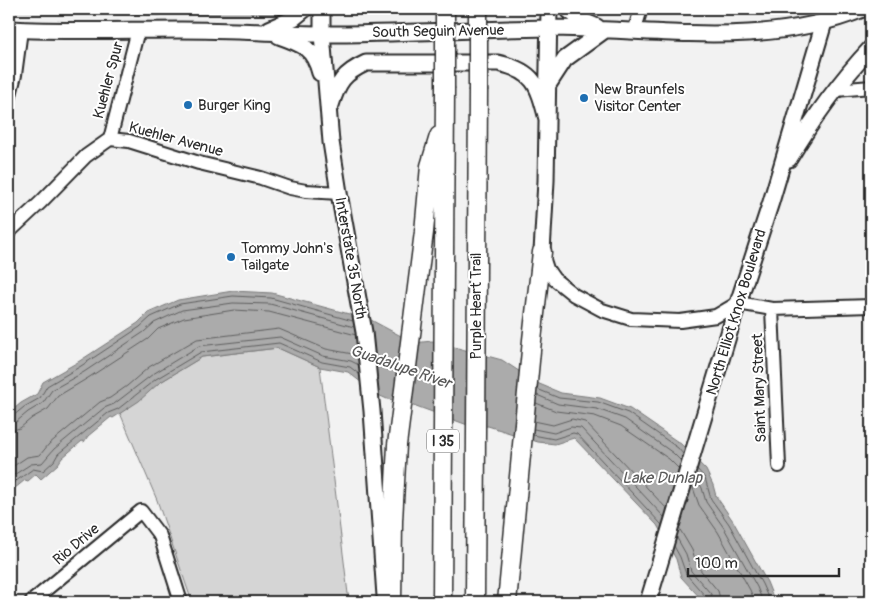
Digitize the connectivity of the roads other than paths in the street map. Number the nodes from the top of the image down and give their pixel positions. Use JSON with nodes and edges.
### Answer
{"nodes":[{"id":1,"x":305,"y":9,"type":"edge"},
{"id":2,"x":322,"y":9,"type":"edge"},
{"id":3,"x":445,"y":9,"type":"edge"},
{"id":4,"x":478,"y":9,"type":"edge"},
{"id":5,"x":549,"y":9,"type":"edge"},
{"id":6,"x":567,"y":9,"type":"edge"},
{"id":7,"x":641,"y":9,"type":"edge"},
{"id":8,"x":863,"y":9,"type":"edge"},
{"id":9,"x":826,"y":15,"type":"edge"},
{"id":10,"x":548,"y":28,"type":"junction"},
{"id":11,"x":15,"y":29,"type":"edge"},
{"id":12,"x":138,"y":30,"type":"junction"},
{"id":13,"x":605,"y":30,"type":"junction"},
{"id":14,"x":263,"y":31,"type":"junction"},
{"id":15,"x":634,"y":32,"type":"junction"},
{"id":16,"x":322,"y":34,"type":"junction"},
{"id":17,"x":871,"y":48,"type":"edge"},
{"id":18,"x":548,"y":86,"type":"junction"},
{"id":19,"x":871,"y":87,"type":"edge"},
{"id":20,"x":836,"y":90,"type":"junction"},
{"id":21,"x":9,"y":99,"type":"edge"},
{"id":22,"x":329,"y":109,"type":"junction"},
{"id":23,"x":445,"y":118,"type":"junction"},
{"id":24,"x":547,"y":119,"type":"junction"},
{"id":25,"x":110,"y":139,"type":"junction"},
{"id":26,"x":777,"y":180,"type":"junction"},
{"id":27,"x":338,"y":193,"type":"junction"},
{"id":28,"x":9,"y":232,"type":"edge"},
{"id":29,"x":542,"y":252,"type":"junction"},
{"id":30,"x":738,"y":303,"type":"junction"},
{"id":31,"x":871,"y":306,"type":"edge"},
{"id":32,"x":772,"y":309,"type":"junction"},
{"id":33,"x":779,"y":466,"type":"dead end"},
{"id":34,"x":31,"y":602,"type":"edge"},
{"id":35,"x":182,"y":602,"type":"edge"},
{"id":36,"x":386,"y":602,"type":"edge"},
{"id":37,"x":392,"y":602,"type":"edge"},
{"id":38,"x":442,"y":602,"type":"edge"},
{"id":39,"x":475,"y":602,"type":"edge"},
{"id":40,"x":507,"y":602,"type":"edge"},
{"id":41,"x":648,"y":602,"type":"edge"}],
"edges":[{"from":1,"to":14,"type":"main road"},
{"from":2,"to":16,"type":"main road","name":"Interstate 35 North"},
{"from":3,"to":23,"type":"highway","number":"I 35","bridge":true},
{"from":4,"to":39,"type":"highway","name":"Purple Heart Trail","number":"I 35","bridge":true},
{"from":5,"to":10,"type":"main road"},
{"from":6,"to":13,"type":"main road"},
{"from":7,"to":15,"type":"street"},
{"from":8,"to":9,"type":"main road","name":"South Seguin Avenue"},
{"from":9,"to":15,"type":"main road","name":"South Seguin Avenue"},
{"from":9,"to":26,"type":"main road","name":"North Elliot Knox Boulevard"},
{"from":10,"to":13,"type":"main road","name":"South Seguin Avenue"},
{"from":10,"to":16,"type":"main road","name":"South Seguin Avenue"},
{"from":10,"to":18,"type":"main road"},
{"from":11,"to":12,"type":"main road","name":"South Seguin Avenue"},
{"from":11,"to":21,"type":"street"},
{"from":12,"to":14,"type":"main road","name":"South Seguin Avenue"},
{"from":12,"to":25,"type":"street","name":"Kuehler Spur"},
{"from":13,"to":15,"type":"main road","name":"South Seguin Avenue"},
{"from":13,"to":18,"type":"main road"},
{"from":14,"to":16,"type":"main road","name":"South Seguin Avenue"},
{"from":14,"to":22,"type":"main road"},
{"from":16,"to":22,"type":"main road","name":"Interstate 35 North"},
{"from":17,"to":20,"type":"main road"},
{"from":18,"to":24,"type":"main road"},
{"from":19,"to":20,"type":"street"},
{"from":20,"to":26,"type":"main road"},
{"from":22,"to":24,"type":"main road"},
{"from":22,"to":27,"type":"main road","name":"Interstate 35 North"},
{"from":23,"to":37,"type":"highway"},
{"from":23,"to":38,"type":"highway","number":"I 35"},
{"from":24,"to":29,"type":"main road"},
{"from":25,"to":27,"type":"street","name":"Kuehler Avenue"},
{"from":25,"to":28,"type":"street","name":"Kuehler Avenue"},
{"from":26,"to":30,"type":"main road","name":"North Elliot Knox Boulevard"},
{"from":27,"to":36,"type":"main road","name":"Interstate 35 North"},
{"from":29,"to":30,"type":"street"},
{"from":29,"to":40,"type":"highway"},
{"from":30,"to":32,"type":"street"},
{"from":30,"to":41,"type":"main road","name":"North Elliot Knox Boulevard"},
{"from":31,"to":32,"type":"street"},
{"from":32,"to":33,"type":"street","name":"Saint Mary Street"},
{"from":34,"to":35,"type":"street","name":"Rio Drive"}]}
